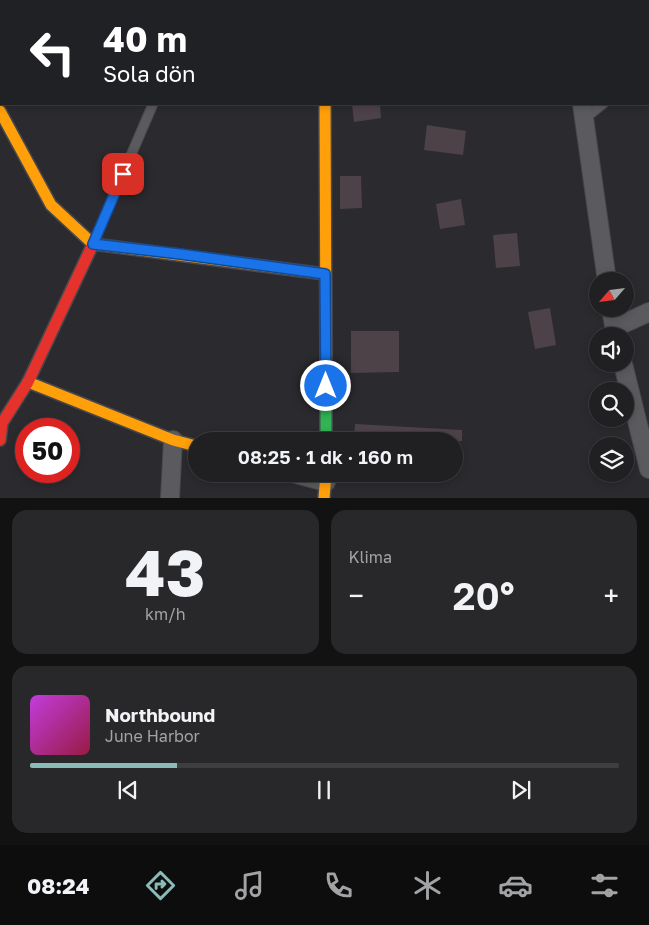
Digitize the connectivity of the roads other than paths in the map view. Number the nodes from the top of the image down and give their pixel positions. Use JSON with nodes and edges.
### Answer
{"nodes":[{"id":1,"x":153,"y":105,"type":"edge"},
{"id":2,"x":325,"y":105,"type":"edge"},
{"id":3,"x":600,"y":105,"type":"edge"},
{"id":4,"x":0,"y":111,"type":"edge"},
{"id":5,"x":583,"y":111,"type":"edge"},
{"id":6,"x":93,"y":244,"type":"junction"},
{"id":7,"x":606,"y":272,"type":"edge"},
{"id":8,"x":325,"y":274,"type":"junction"},
{"id":9,"x":649,"y":312,"type":"edge"},
{"id":10,"x":624,"y":327,"type":"edge"},
{"id":11,"x":625,"y":372,"type":"edge"},
{"id":12,"x":28,"y":382,"type":"junction"},
{"id":13,"x":326,"y":432,"type":"edge"},
{"id":14,"x":0,"y":440,"type":"edge"},
{"id":15,"x":173,"y":440,"type":"junction"},
{"id":16,"x":188,"y":444,"type":"edge"},
{"id":17,"x":649,"y":469,"type":"edge"},
{"id":18,"x":170,"y":498,"type":"edge"}],
"edges":[{"from":1,"to":6,"type":"lane"},
{"from":2,"to":8,"type":"street"},
{"from":3,"to":5,"type":"lane"},
{"from":4,"to":6,"type":"street"},
{"from":5,"to":7,"type":"street"},
{"from":6,"to":8,"type":"street"},
{"from":6,"to":12,"type":"street"},
{"from":8,"to":13,"type":"street"},
{"from":9,"to":10,"type":"street"},
{"from":11,"to":17,"type":"street"},
{"from":12,"to":14,"type":"street"},
{"from":12,"to":15,"type":"street"},
{"from":15,"to":16,"type":"street"},
{"from":15,"to":18,"type":"street"}]}
